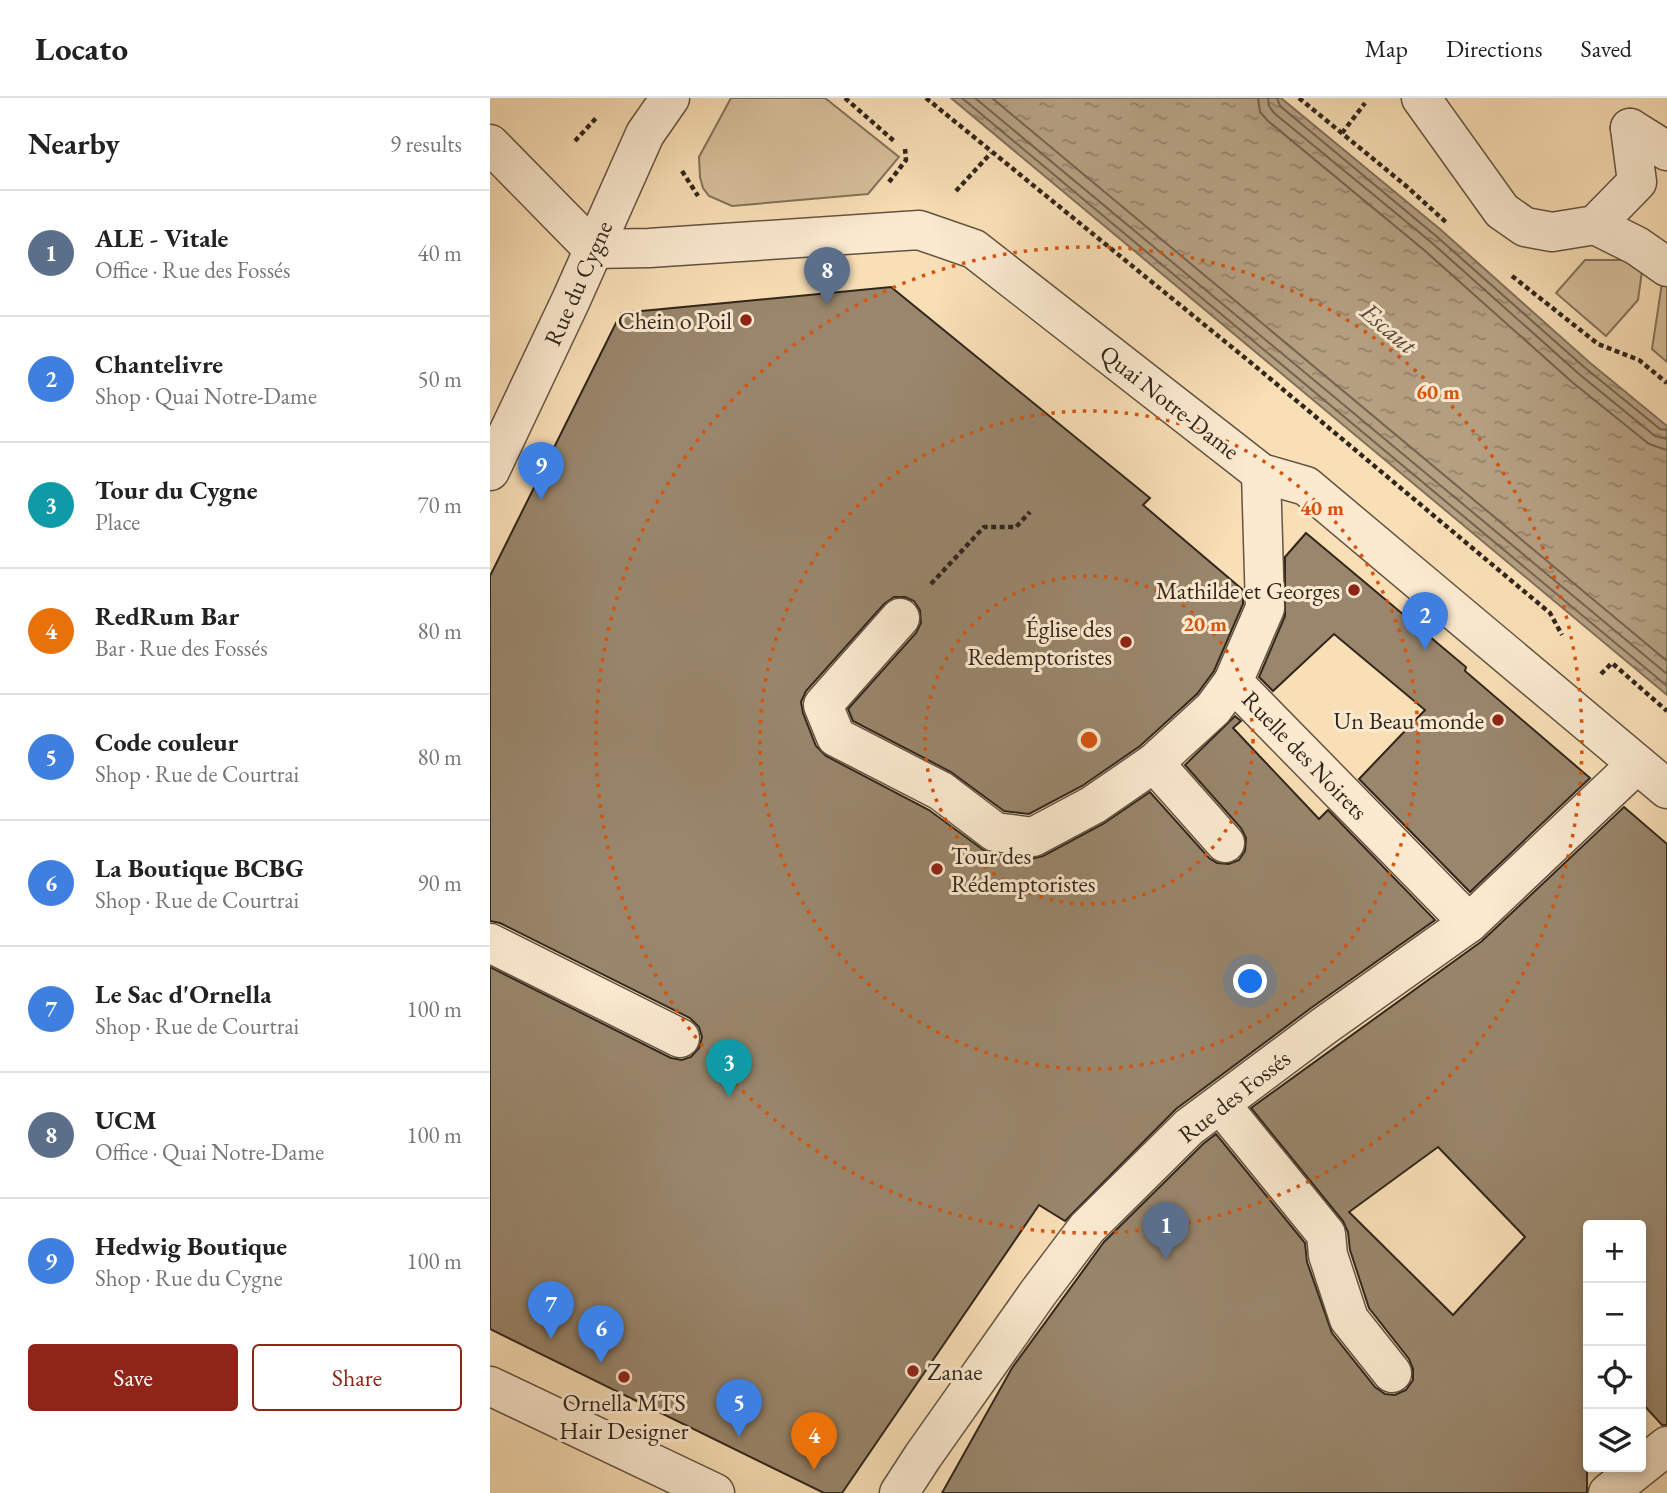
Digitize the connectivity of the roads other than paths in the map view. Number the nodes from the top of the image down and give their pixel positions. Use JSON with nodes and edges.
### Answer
{"nodes":[{"id":1,"x":670,"y":98,"type":"edge"},
{"id":2,"x":1421,"y":98,"type":"edge"},
{"id":3,"x":490,"y":144,"type":"edge"},
{"id":4,"x":1667,"y":151,"type":"edge"},
{"id":5,"x":1595,"y":225,"type":"junction"},
{"id":6,"x":593,"y":248,"type":"junction"},
{"id":7,"x":1667,"y":267,"type":"edge"},
{"id":8,"x":490,"y":471,"type":"edge"},
{"id":9,"x":1261,"y":473,"type":"junction"},
{"id":10,"x":900,"y":618,"type":"road end"},
{"id":11,"x":1233,"y":682,"type":"junction"},
{"id":12,"x":1154,"y":763,"type":"junction"},
{"id":13,"x":1637,"y":764,"type":"junction"},
{"id":14,"x":1667,"y":789,"type":"edge"},
{"id":15,"x":1225,"y":843,"type":"dead end"},
{"id":16,"x":1469,"y":923,"type":"junction"},
{"id":17,"x":490,"y":943,"type":"edge"},
{"id":18,"x":680,"y":1038,"type":"dead end"},
{"id":19,"x":1221,"y":1105,"type":"junction"},
{"id":20,"x":1392,"y":1373,"type":"dead end"},
{"id":21,"x":490,"y":1386,"type":"edge"},
{"id":22,"x":1667,"y":1446,"type":"edge"},
{"id":23,"x":715,"y":1493,"type":"edge"},
{"id":24,"x":899,"y":1493,"type":"edge"},
{"id":25,"x":1608,"y":1493,"type":"edge"}],
"edges":[{"from":1,"to":6,"type":"street","name":"Rue du Cygne"},
{"from":2,"to":5,"type":"street"},
{"from":3,"to":6,"type":"street"},
{"from":4,"to":5,"type":"street"},
{"from":5,"to":7,"type":"street"},
{"from":6,"to":8,"type":"street","name":"Rue du Cygne"},
{"from":6,"to":9,"type":"street","name":"Quai Notre-Dame"},
{"from":9,"to":11,"type":"street","name":"Ruelle des Noirets"},
{"from":9,"to":13,"type":"street","name":"Quai Notre-Dame"},
{"from":10,"to":12,"type":"street"},
{"from":11,"to":12,"type":"street"},
{"from":11,"to":16,"type":"street","name":"Ruelle des Noirets"},
{"from":12,"to":15,"type":"street"},
{"from":13,"to":14,"type":"street","name":"Quai Notre-Dame"},
{"from":13,"to":16,"type":"street","name":"Rue des Fossés"},
{"from":16,"to":19,"type":"street","name":"Rue des Fossés"},
{"from":17,"to":18,"type":"street"},
{"from":19,"to":20,"type":"street"},
{"from":19,"to":24,"type":"street","name":"Rue des Fossés"},
{"from":21,"to":23,"type":"street"},
{"from":22,"to":25,"type":"street"}]}
